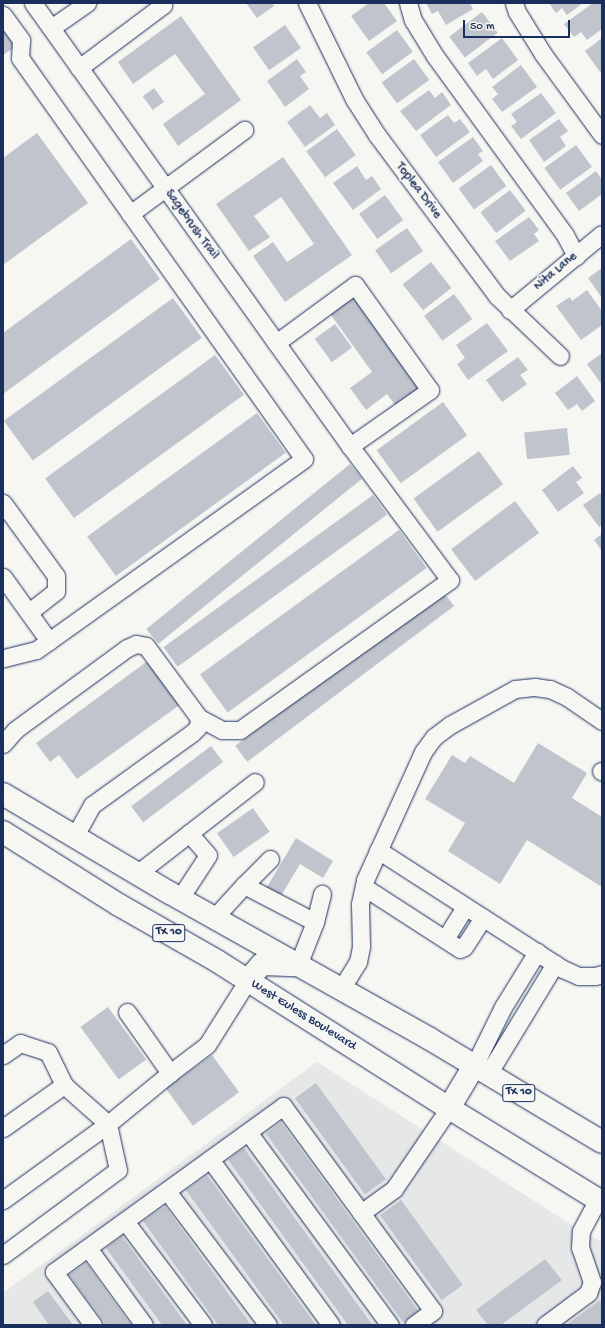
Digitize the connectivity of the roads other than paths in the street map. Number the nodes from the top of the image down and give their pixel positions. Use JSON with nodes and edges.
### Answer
{"nodes":[{"id":1,"x":32,"y":3,"type":"edge"},
{"id":2,"x":87,"y":3,"type":"edge"},
{"id":3,"x":162,"y":3,"type":"edge"},
{"id":4,"x":307,"y":3,"type":"edge"},
{"id":5,"x":408,"y":3,"type":"edge"},
{"id":6,"x":514,"y":3,"type":"edge"},
{"id":7,"x":3,"y":15,"type":"edge"},
{"id":8,"x":51,"y":28,"type":"junction"},
{"id":9,"x":79,"y":68,"type":"junction"},
{"id":10,"x":244,"y":130,"type":"dead end"},
{"id":11,"x":602,"y":135,"type":"edge"},
{"id":12,"x":165,"y":188,"type":"junction"},
{"id":13,"x":130,"y":214,"type":"junction"},
{"id":14,"x":602,"y":234,"type":"edge"},
{"id":15,"x":576,"y":256,"type":"junction"},
{"id":16,"x":510,"y":310,"type":"junction"},
{"id":17,"x":276,"y":343,"type":"junction"},
{"id":18,"x":560,"y":356,"type":"dead end"},
{"id":19,"x":350,"y":446,"type":"junction"},
{"id":20,"x":3,"y":503,"type":"edge"},
{"id":21,"x":3,"y":577,"type":"edge"},
{"id":22,"x":29,"y":612,"type":"junction"},
{"id":23,"x":49,"y":641,"type":"junction"},
{"id":24,"x":3,"y":658,"type":"edge"},
{"id":25,"x":199,"y":718,"type":"junction"},
{"id":26,"x":602,"y":721,"type":"edge"},
{"id":27,"x":3,"y":744,"type":"edge"},
{"id":28,"x":255,"y":782,"type":"dead end"},
{"id":29,"x":3,"y":794,"type":"edge"},
{"id":30,"x":3,"y":832,"type":"edge"},
{"id":31,"x":189,"y":833,"type":"junction"},
{"id":32,"x":75,"y":836,"type":"junction"},
{"id":33,"x":378,"y":850,"type":"junction"},
{"id":34,"x":270,"y":859,"type":"dead end"},
{"id":35,"x":138,"y":873,"type":"junction"},
{"id":36,"x":244,"y":885,"type":"junction"},
{"id":37,"x":364,"y":887,"type":"junction"},
{"id":38,"x":322,"y":894,"type":"dead end"},
{"id":39,"x":180,"y":898,"type":"junction"},
{"id":40,"x":465,"y":906,"type":"junction"},
{"id":41,"x":214,"y":918,"type":"junction"},
{"id":42,"x":483,"y":918,"type":"junction"},
{"id":43,"x":315,"y":922,"type":"junction"},
{"id":44,"x":445,"y":939,"type":"junction"},
{"id":45,"x":537,"y":952,"type":"junction"},
{"id":46,"x":556,"y":964,"type":"junction"},
{"id":47,"x":298,"y":965,"type":"junction"},
{"id":48,"x":602,"y":974,"type":"edge"},
{"id":49,"x":248,"y":980,"type":"junction"},
{"id":50,"x":341,"y":989,"type":"junction"},
{"id":51,"x":514,"y":990,"type":"junction"},
{"id":52,"x":533,"y":1001,"type":"junction"},
{"id":53,"x":503,"y":1007,"type":"junction"},
{"id":54,"x":127,"y":1012,"type":"dead end"},
{"id":55,"x":522,"y":1019,"type":"junction"},
{"id":56,"x":3,"y":1055,"type":"edge"},
{"id":57,"x":481,"y":1070,"type":"junction"},
{"id":58,"x":170,"y":1072,"type":"junction"},
{"id":59,"x":64,"y":1085,"type":"junction"},
{"id":60,"x":449,"y":1108,"type":"junction"},
{"id":61,"x":108,"y":1124,"type":"junction"},
{"id":62,"x":3,"y":1128,"type":"edge"},
{"id":63,"x":248,"y":1132,"type":"junction"},
{"id":64,"x":602,"y":1142,"type":"edge"},
{"id":65,"x":210,"y":1159,"type":"junction"},
{"id":66,"x":167,"y":1191,"type":"junction"},
{"id":67,"x":3,"y":1200,"type":"edge"},
{"id":68,"x":600,"y":1201,"type":"edge"},
{"id":69,"x":361,"y":1213,"type":"junction"},
{"id":70,"x":125,"y":1221,"type":"junction"},
{"id":71,"x":88,"y":1248,"type":"junction"},
{"id":72,"x":3,"y":1255,"type":"edge"},
{"id":73,"x":597,"y":1288,"type":"edge"},
{"id":74,"x":92,"y":1325,"type":"edge"},
{"id":75,"x":144,"y":1325,"type":"edge"},
{"id":76,"x":203,"y":1325,"type":"edge"},
{"id":77,"x":268,"y":1325,"type":"edge"},
{"id":78,"x":331,"y":1325,"type":"edge"},
{"id":79,"x":390,"y":1325,"type":"edge"},
{"id":80,"x":414,"y":1325,"type":"edge"},
{"id":81,"x":545,"y":1325,"type":"edge"}],
"edges":[{"from":1,"to":8,"type":"street","name":"Sagebrush Trail"},
{"from":2,"to":8,"type":"street"},
{"from":3,"to":9,"type":"street"},
{"from":4,"to":16,"type":"street","name":"Toplea Drive"},
{"from":5,"to":15,"type":"street"},
{"from":6,"to":11,"type":"street"},
{"from":7,"to":13,"type":"street"},
{"from":8,"to":9,"type":"street","name":"Sagebrush Trail"},
{"from":9,"to":12,"type":"street","name":"Sagebrush Trail"},
{"from":10,"to":12,"type":"street"},
{"from":12,"to":13,"type":"street"},
{"from":12,"to":17,"type":"street","name":"Sagebrush Trail"},
{"from":13,"to":23,"type":"street"},
{"from":14,"to":15,"type":"street","name":"Nita Lane"},
{"from":15,"to":16,"type":"street","name":"Nita Lane"},
{"from":16,"to":18,"type":"street","name":"Toplea Drive"},
{"from":17,"to":19,"type":"street","name":"Sagebrush Trail"},
{"from":17,"to":19,"type":"street"},
{"from":19,"to":25,"type":"street","name":"Sagebrush Trail"},
{"from":20,"to":22,"type":"street"},
{"from":21,"to":22,"type":"street"},
{"from":22,"to":23,"type":"street"},
{"from":23,"to":24,"type":"street"},
{"from":25,"to":27,"type":"street"},
{"from":25,"to":32,"type":"street"},
{"from":26,"to":33,"type":"street"},
{"from":28,"to":31,"type":"street"},
{"from":29,"to":32,"type":"main road","number":"TX 10"},
{"from":30,"to":49,"type":"main road","name":"West Euless Boulevard","number":"TX 10"},
{"from":31,"to":35,"type":"street"},
{"from":31,"to":39,"type":"street"},
{"from":32,"to":35,"type":"main road","number":"TX 10"},
{"from":33,"to":37,"type":"street"},
{"from":33,"to":40,"type":"street"},
{"from":34,"to":36,"type":"street"},
{"from":35,"to":39,"type":"main road","number":"TX 10"},
{"from":36,"to":41,"type":"street"},
{"from":36,"to":43,"type":"street"},
{"from":37,"to":44,"type":"street"},
{"from":37,"to":50,"type":"street"},
{"from":38,"to":43,"type":"street"},
{"from":39,"to":41,"type":"main road","number":"TX 10"},
{"from":40,"to":42,"type":"street"},
{"from":40,"to":44,"type":"street"},
{"from":41,"to":47,"type":"main road","number":"TX 10"},
{"from":42,"to":44,"type":"street"},
{"from":42,"to":45,"type":"street"},
{"from":43,"to":47,"type":"street"},
{"from":45,"to":46,"type":"street"},
{"from":45,"to":51,"type":"street"},
{"from":46,"to":48,"type":"street"},
{"from":46,"to":52,"type":"street"},
{"from":47,"to":49,"type":"main road"},
{"from":47,"to":50,"type":"main road","number":"TX 10"},
{"from":49,"to":58,"type":"street"},
{"from":49,"to":60,"type":"main road","name":"West Euless Boulevard","number":"TX 10"},
{"from":50,"to":57,"type":"main road","number":"TX 10"},
{"from":51,"to":52,"type":"street"},
{"from":51,"to":53,"type":"street"},
{"from":52,"to":55,"type":"street"},
{"from":53,"to":55,"type":"street"},
{"from":53,"to":57,"type":"street"},
{"from":54,"to":58,"type":"street"},
{"from":55,"to":57,"type":"street"},
{"from":56,"to":59,"type":"street"},
{"from":57,"to":60,"type":"main road"},
{"from":57,"to":64,"type":"main road","number":"TX 10"},
{"from":58,"to":61,"type":"street"},
{"from":59,"to":61,"type":"street"},
{"from":59,"to":62,"type":"street"},
{"from":60,"to":68,"type":"main road","name":"West Euless Boulevard","number":"TX 10"},
{"from":60,"to":69,"type":"street"},
{"from":61,"to":67,"type":"street"},
{"from":61,"to":72,"type":"street"},
{"from":63,"to":65,"type":"street"},
{"from":63,"to":69,"type":"street"},
{"from":63,"to":79,"type":"street"},
{"from":65,"to":66,"type":"street"},
{"from":65,"to":78,"type":"street"},
{"from":66,"to":70,"type":"street"},
{"from":66,"to":77,"type":"street"},
{"from":68,"to":73,"type":"street"},
{"from":69,"to":80,"type":"street"},
{"from":70,"to":71,"type":"street"},
{"from":70,"to":76,"type":"street"},
{"from":71,"to":74,"type":"street"},
{"from":71,"to":75,"type":"street"},
{"from":73,"to":81,"type":"street"}]}
